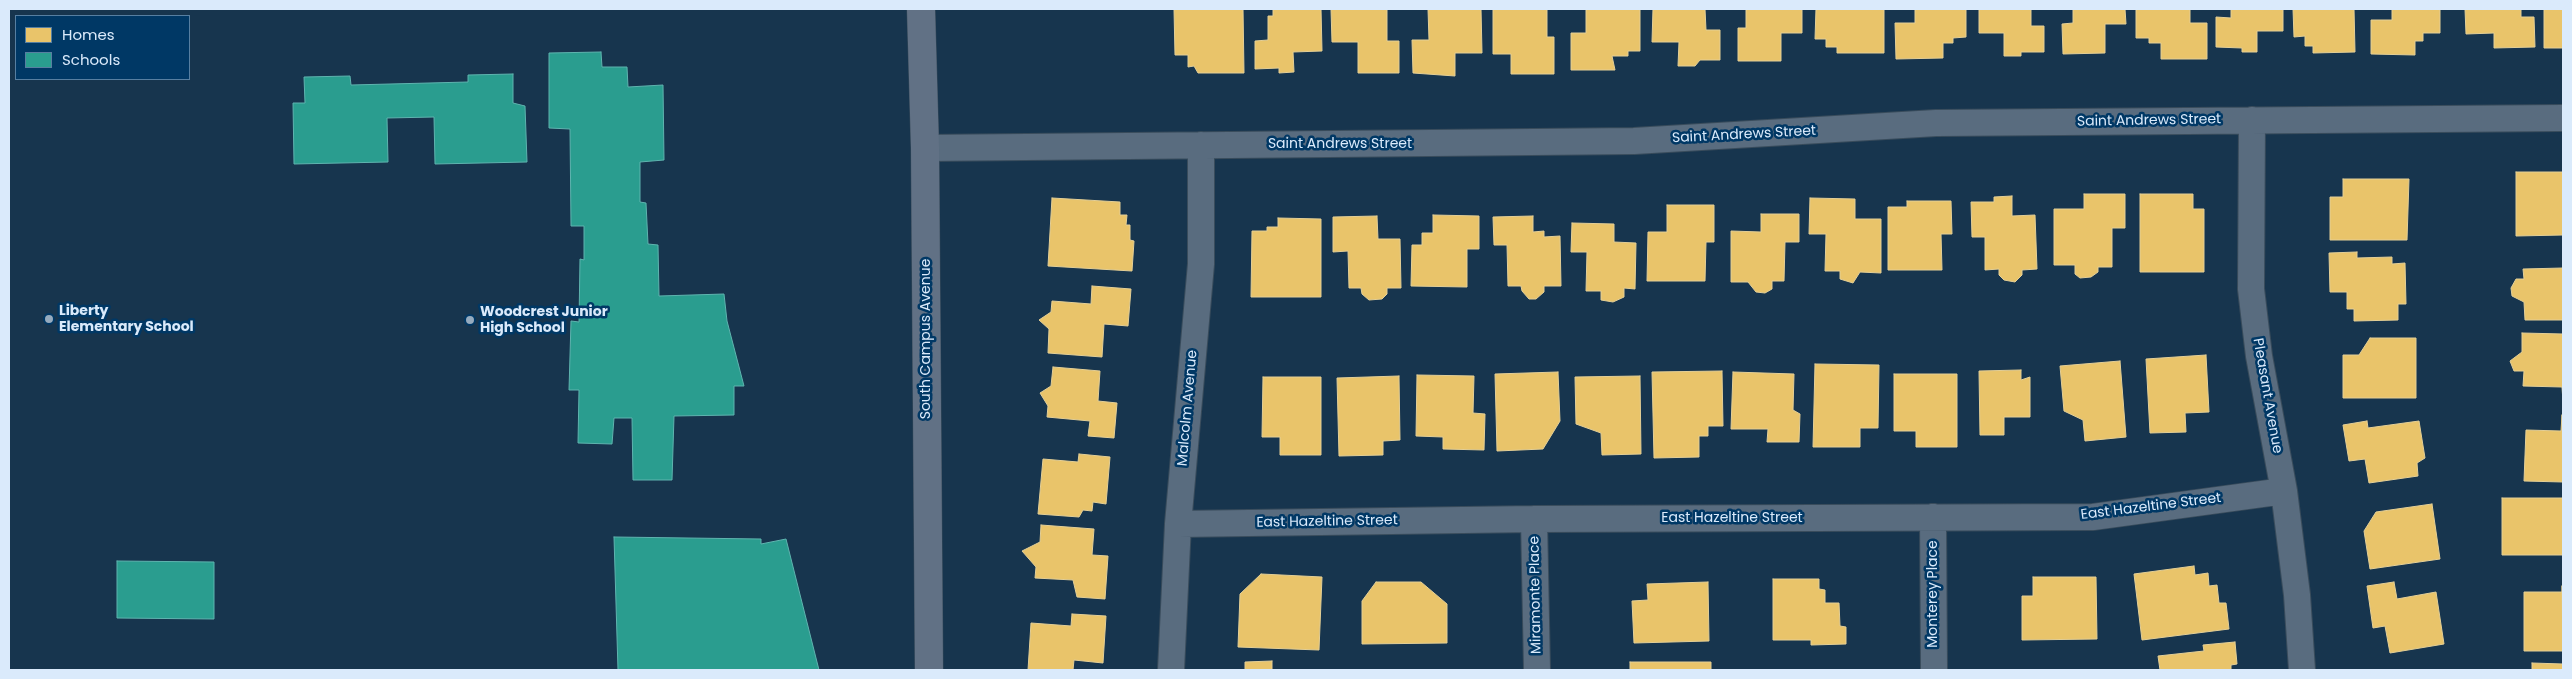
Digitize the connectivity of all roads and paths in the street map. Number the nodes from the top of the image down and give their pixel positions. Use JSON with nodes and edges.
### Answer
{"nodes":[{"id":1,"x":921,"y":9,"type":"edge"},
{"id":2,"x":2563,"y":118,"type":"edge"},
{"id":3,"x":2252,"y":120,"type":"junction"},
{"id":4,"x":1201,"y":145,"type":"junction"},
{"id":5,"x":925,"y":148,"type":"junction"},
{"id":6,"x":2284,"y":490,"type":"junction"},
{"id":7,"x":1933,"y":518,"type":"junction"},
{"id":8,"x":1534,"y":519,"type":"junction"},
{"id":9,"x":1178,"y":524,"type":"junction"},
{"id":10,"x":929,"y":670,"type":"edge"},
{"id":11,"x":1171,"y":670,"type":"edge"},
{"id":12,"x":1537,"y":670,"type":"edge"},
{"id":13,"x":1934,"y":670,"type":"edge"},
{"id":14,"x":2302,"y":670,"type":"edge"}],
"edges":[{"from":1,"to":5,"type":"street","name":"South Campus Avenue"},
{"from":2,"to":3,"type":"street","name":"Saint Andrews Street"},
{"from":3,"to":4,"type":"street","name":"Saint Andrews Street"},
{"from":3,"to":6,"type":"street","name":"Pleasant Avenue"},
{"from":4,"to":5,"type":"street","name":"Saint Andrews Street"},
{"from":4,"to":9,"type":"street","name":"Malcolm Avenue"},
{"from":5,"to":10,"type":"street","name":"South Campus Avenue"},
{"from":6,"to":7,"type":"street","name":"East Hazeltine Street"},
{"from":6,"to":14,"type":"street","name":"Pleasant Avenue"},
{"from":7,"to":8,"type":"street","name":"East Hazeltine Street"},
{"from":7,"to":13,"type":"street","name":"Monterey Place"},
{"from":8,"to":9,"type":"street","name":"East Hazeltine Street"},
{"from":8,"to":12,"type":"street","name":"Miramonte Place"},
{"from":9,"to":11,"type":"street","name":"Malcolm Avenue"}]}
